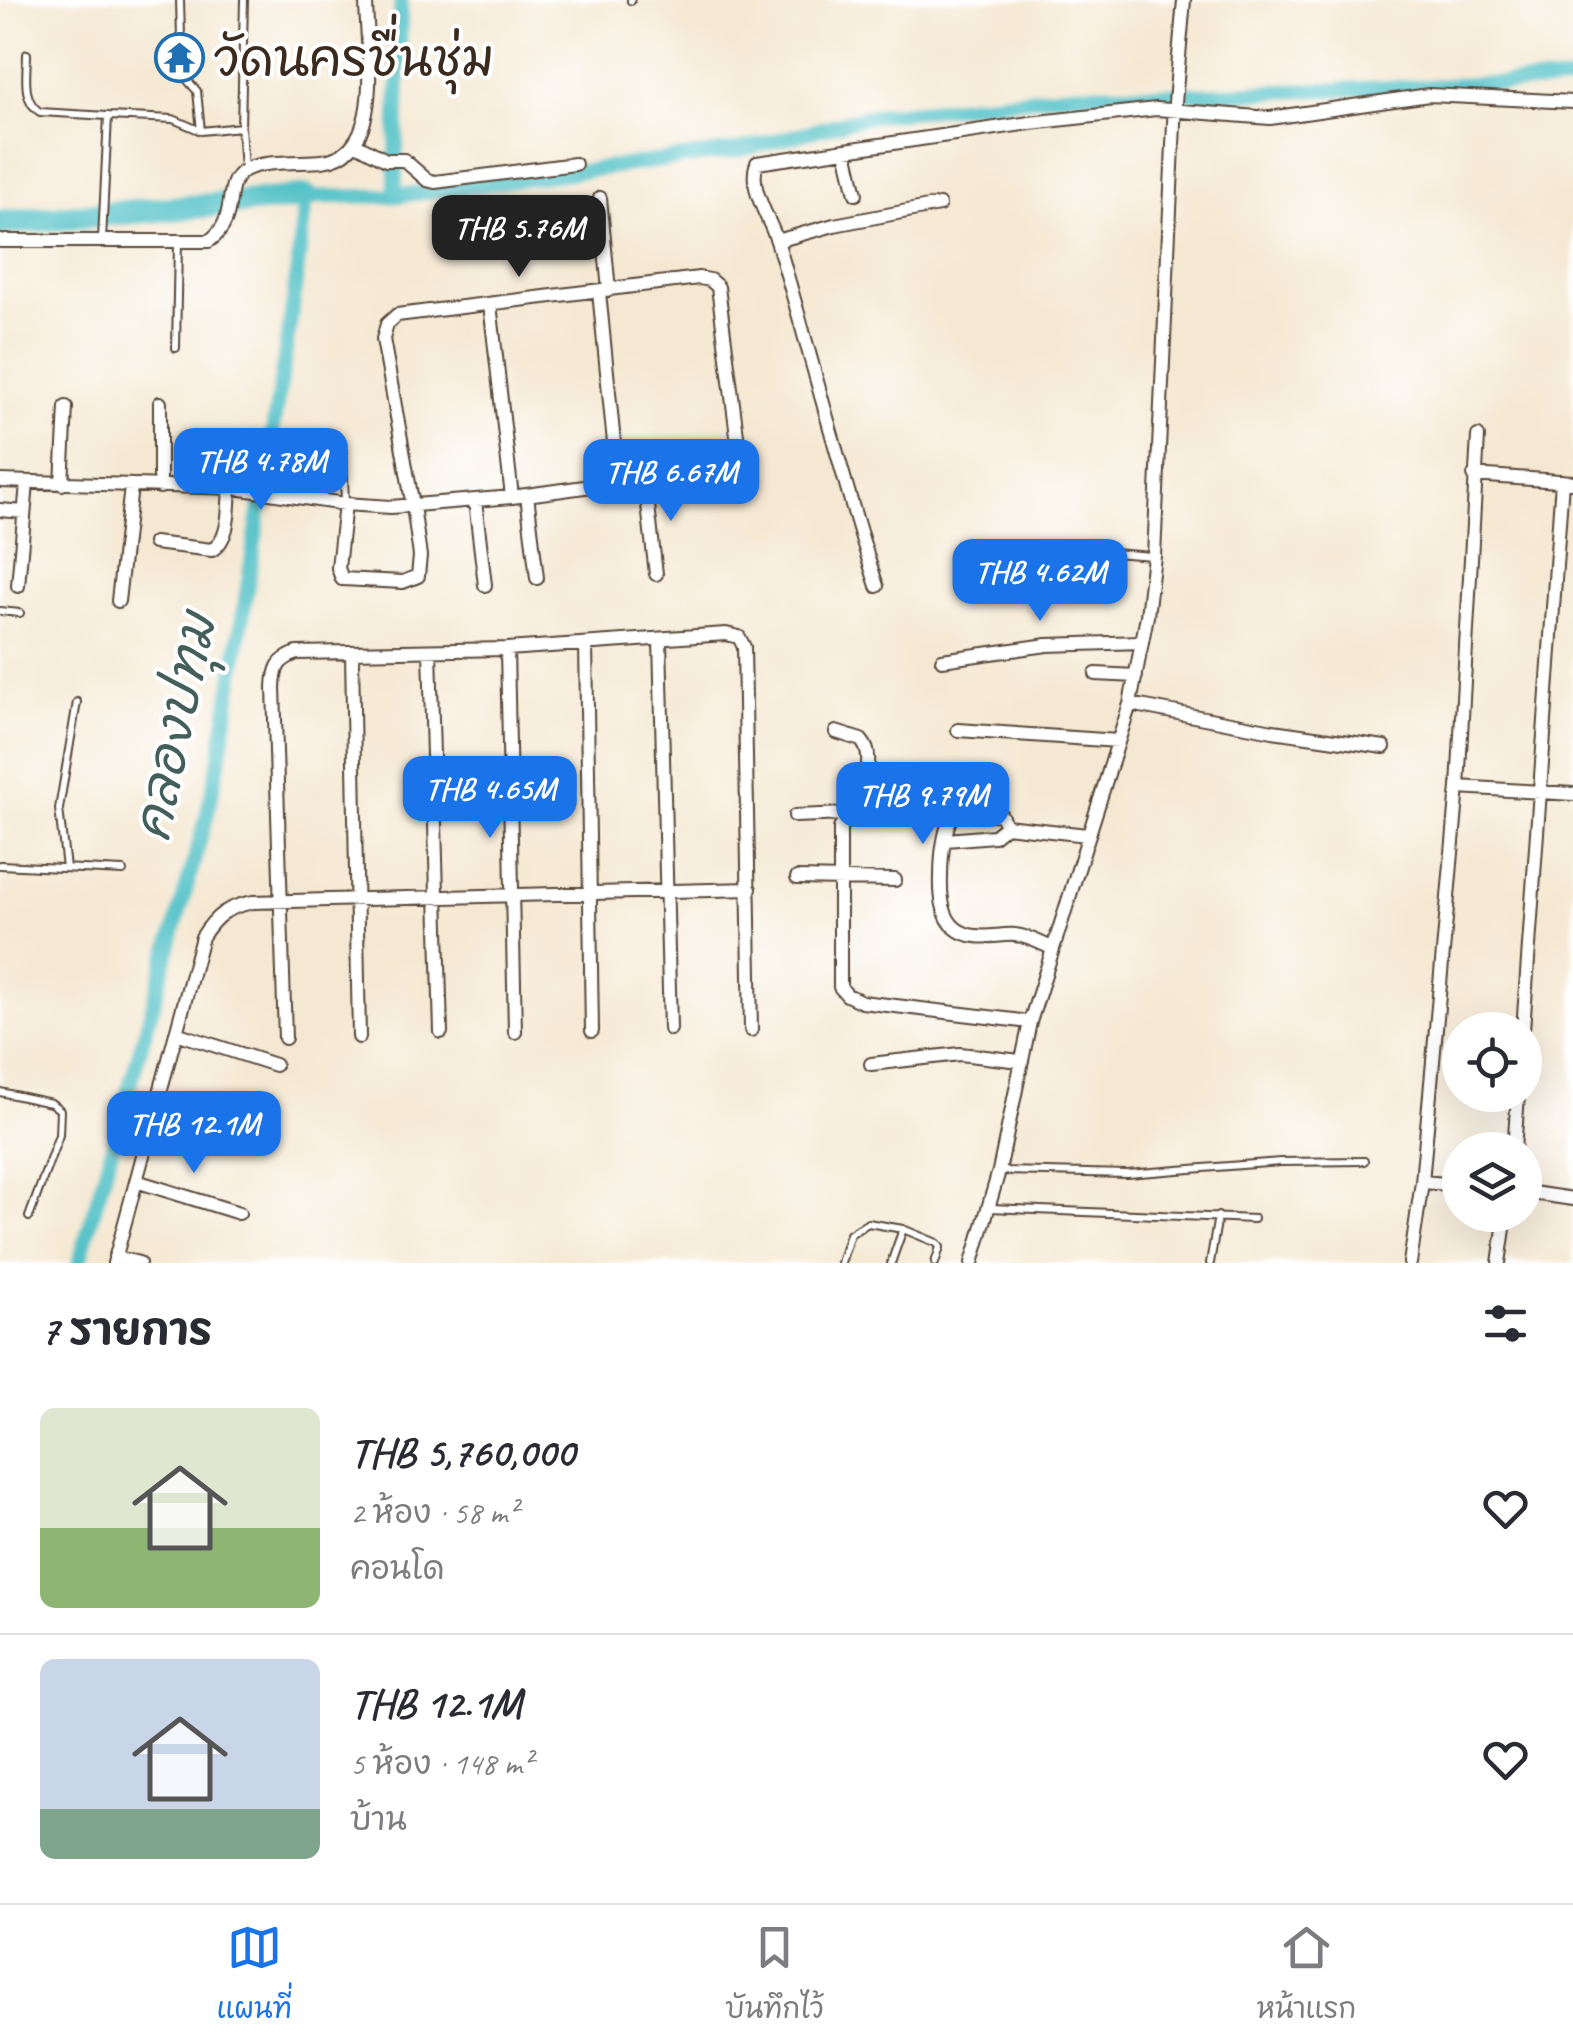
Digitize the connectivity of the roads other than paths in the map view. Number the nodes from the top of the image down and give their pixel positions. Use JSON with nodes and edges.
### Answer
{"nodes":[{"id":1,"x":180,"y":0,"type":"edge"},
{"id":2,"x":244,"y":0,"type":"edge"},
{"id":3,"x":366,"y":0,"type":"edge"},
{"id":4,"x":1184,"y":0,"type":"edge"},
{"id":5,"x":27,"y":54,"type":"dead end"},
{"id":6,"x":1573,"y":102,"type":"edge"},
{"id":7,"x":1175,"y":106,"type":"junction"},
{"id":8,"x":108,"y":116,"type":"junction"},
{"id":9,"x":241,"y":127,"type":"junction"},
{"id":10,"x":200,"y":131,"type":"junction"},
{"id":11,"x":356,"y":144,"type":"junction"},
{"id":12,"x":846,"y":151,"type":"junction"},
{"id":13,"x":575,"y":164,"type":"dead end"},
{"id":14,"x":244,"y":170,"type":"junction"},
{"id":15,"x":856,"y":194,"type":"dead end"},
{"id":16,"x":600,"y":198,"type":"dead end"},
{"id":17,"x":939,"y":205,"type":"dead end"},
{"id":18,"x":0,"y":241,"type":"edge"},
{"id":19,"x":777,"y":241,"type":"junction"},
{"id":20,"x":102,"y":243,"type":"junction"},
{"id":21,"x":178,"y":243,"type":"junction"},
{"id":22,"x":604,"y":291,"type":"junction"},
{"id":23,"x":490,"y":304,"type":"junction"},
{"id":24,"x":176,"y":348,"type":"dead end"},
{"id":25,"x":160,"y":403,"type":"dead end"},
{"id":26,"x":66,"y":407,"type":"dead end"},
{"id":27,"x":1478,"y":436,"type":"dead end"},
{"id":28,"x":343,"y":448,"type":"dead end"},
{"id":29,"x":1474,"y":474,"type":"junction"},
{"id":30,"x":644,"y":479,"type":"junction"},
{"id":31,"x":0,"y":481,"type":"edge"},
{"id":32,"x":1568,"y":482,"type":"edge"},
{"id":33,"x":27,"y":483,"type":"junction"},
{"id":34,"x":618,"y":483,"type":"junction"},
{"id":35,"x":62,"y":484,"type":"junction"},
{"id":36,"x":132,"y":487,"type":"junction"},
{"id":37,"x":160,"y":487,"type":"junction"},
{"id":38,"x":232,"y":488,"type":"junction"},
{"id":39,"x":520,"y":496,"type":"junction"},
{"id":40,"x":475,"y":500,"type":"junction"},
{"id":41,"x":344,"y":504,"type":"junction"},
{"id":42,"x":413,"y":506,"type":"junction"},
{"id":43,"x":0,"y":510,"type":"edge"},
{"id":44,"x":24,"y":512,"type":"junction"},
{"id":45,"x":154,"y":543,"type":"dead end"},
{"id":46,"x":1098,"y":552,"type":"dead end"},
{"id":47,"x":1154,"y":556,"type":"junction"},
{"id":48,"x":656,"y":574,"type":"dead end"},
{"id":49,"x":537,"y":578,"type":"dead end"},
{"id":50,"x":484,"y":585,"type":"dead end"},
{"id":51,"x":18,"y":586,"type":"dead end"},
{"id":52,"x":877,"y":586,"type":"dead end"},
{"id":53,"x":118,"y":601,"type":"dead end"},
{"id":54,"x":0,"y":612,"type":"edge"},
{"id":55,"x":20,"y":613,"type":"dead end"},
{"id":56,"x":660,"y":640,"type":"junction"},
{"id":57,"x":1142,"y":642,"type":"junction"},
{"id":58,"x":586,"y":644,"type":"junction"},
{"id":59,"x":507,"y":648,"type":"junction"},
{"id":60,"x":430,"y":651,"type":"junction"},
{"id":61,"x":352,"y":654,"type":"junction"},
{"id":62,"x":942,"y":660,"type":"dead end"},
{"id":63,"x":1096,"y":674,"type":"dead end"},
{"id":64,"x":1136,"y":676,"type":"junction"},
{"id":65,"x":78,"y":702,"type":"dead end"},
{"id":66,"x":1130,"y":704,"type":"junction"},
{"id":67,"x":958,"y":730,"type":"dead end"},
{"id":68,"x":836,"y":732,"type":"dead end"},
{"id":69,"x":1118,"y":740,"type":"junction"},
{"id":70,"x":1384,"y":747,"type":"dead end"},
{"id":71,"x":1458,"y":787,"type":"junction"},
{"id":72,"x":1542,"y":792,"type":"junction"},
{"id":73,"x":1573,"y":794,"type":"edge"},
{"id":74,"x":846,"y":814,"type":"junction"},
{"id":75,"x":795,"y":816,"type":"dead end"},
{"id":76,"x":1006,"y":826,"type":"junction"},
{"id":77,"x":1087,"y":835,"type":"junction"},
{"id":78,"x":946,"y":840,"type":"junction"},
{"id":79,"x":0,"y":865,"type":"edge"},
{"id":80,"x":66,"y":868,"type":"junction"},
{"id":81,"x":123,"y":871,"type":"dead end"},
{"id":82,"x":797,"y":878,"type":"dead end"},
{"id":83,"x":839,"y":880,"type":"junction"},
{"id":84,"x":895,"y":880,"type":"dead end"},
{"id":85,"x":750,"y":889,"type":"junction"},
{"id":86,"x":668,"y":891,"type":"junction"},
{"id":87,"x":590,"y":893,"type":"junction"},
{"id":88,"x":512,"y":895,"type":"junction"},
{"id":89,"x":438,"y":897,"type":"junction"},
{"id":90,"x":356,"y":899,"type":"junction"},
{"id":91,"x":278,"y":901,"type":"junction"},
{"id":92,"x":1052,"y":948,"type":"junction"},
{"id":93,"x":1524,"y":1012,"type":"edge"},
{"id":94,"x":1030,"y":1022,"type":"junction"},
{"id":95,"x":670,"y":1028,"type":"dead end"},
{"id":96,"x":751,"y":1030,"type":"dead end"},
{"id":97,"x":592,"y":1031,"type":"dead end"},
{"id":98,"x":441,"y":1032,"type":"dead end"},
{"id":99,"x":515,"y":1032,"type":"dead end"},
{"id":100,"x":176,"y":1033,"type":"junction"},
{"id":101,"x":359,"y":1037,"type":"dead end"},
{"id":102,"x":285,"y":1038,"type":"dead end"},
{"id":103,"x":1020,"y":1061,"type":"junction"},
{"id":104,"x":871,"y":1064,"type":"dead end"},
{"id":105,"x":275,"y":1065,"type":"dead end"},
{"id":106,"x":0,"y":1092,"type":"edge"},
{"id":107,"x":155,"y":1107,"type":"junction"},
{"id":108,"x":261,"y":1136,"type":"dead end"},
{"id":109,"x":1364,"y":1161,"type":"dead end"},
{"id":110,"x":999,"y":1171,"type":"junction"},
{"id":111,"x":136,"y":1180,"type":"junction"},
{"id":112,"x":1422,"y":1182,"type":"junction"},
{"id":113,"x":1442,"y":1184,"type":"edge"},
{"id":114,"x":1542,"y":1194,"type":"edge"},
{"id":115,"x":1573,"y":1198,"type":"edge"},
{"id":116,"x":989,"y":1208,"type":"junction"},
{"id":117,"x":238,"y":1212,"type":"dead end"},
{"id":118,"x":1218,"y":1216,"type":"junction"},
{"id":119,"x":29,"y":1217,"type":"dead end"},
{"id":120,"x":1254,"y":1219,"type":"dead end"},
{"id":121,"x":903,"y":1229,"type":"junction"},
{"id":122,"x":1503,"y":1232,"type":"edge"},
{"id":123,"x":114,"y":1260,"type":"edge"},
{"id":124,"x":139,"y":1263,"type":"edge"},
{"id":125,"x":840,"y":1263,"type":"edge"},
{"id":126,"x":891,"y":1263,"type":"edge"},
{"id":127,"x":935,"y":1263,"type":"edge"},
{"id":128,"x":972,"y":1263,"type":"edge"},
{"id":129,"x":1210,"y":1263,"type":"edge"},
{"id":130,"x":1410,"y":1263,"type":"edge"},
{"id":131,"x":1498,"y":1263,"type":"edge"}],
"edges":[{"from":1,"to":10,"type":"lane"},
{"from":2,"to":9,"type":"lane"},
{"from":3,"to":11,"type":"street"},
{"from":4,"to":7,"type":"street"},
{"from":5,"to":8,"type":"lane"},
{"from":6,"to":7,"type":"street"},
{"from":7,"to":12,"type":"street"},
{"from":7,"to":47,"type":"street"},
{"from":8,"to":10,"type":"lane"},
{"from":8,"to":20,"type":"lane"},
{"from":9,"to":10,"type":"lane"},
{"from":9,"to":14,"type":"lane"},
{"from":11,"to":13,"type":"street"},
{"from":11,"to":14,"type":"street"},
{"from":12,"to":15,"type":"street"},
{"from":12,"to":19,"type":"street"},
{"from":14,"to":21,"type":"street"},
{"from":16,"to":22,"type":"street"},
{"from":17,"to":19,"type":"street"},
{"from":18,"to":20,"type":"street"},
{"from":19,"to":52,"type":"street"},
{"from":20,"to":21,"type":"street"},
{"from":21,"to":24,"type":"lane"},
{"from":22,"to":23,"type":"street"},
{"from":22,"to":30,"type":"street"},
{"from":22,"to":34,"type":"street"},
{"from":23,"to":39,"type":"street"},
{"from":23,"to":42,"type":"street"},
{"from":25,"to":37,"type":"street"},
{"from":26,"to":35,"type":"street"},
{"from":27,"to":29,"type":"street"},
{"from":28,"to":41,"type":"lane"},
{"from":29,"to":32,"type":"street"},
{"from":29,"to":71,"type":"street"},
{"from":30,"to":34,"type":"street"},
{"from":30,"to":48,"type":"street"},
{"from":31,"to":33,"type":"street"},
{"from":32,"to":72,"type":"street"},
{"from":33,"to":35,"type":"street"},
{"from":33,"to":44,"type":"street"},
{"from":34,"to":39,"type":"street"},
{"from":35,"to":36,"type":"street"},
{"from":36,"to":37,"type":"street"},
{"from":36,"to":53,"type":"street"},
{"from":37,"to":38,"type":"street"},
{"from":38,"to":41,"type":"street"},
{"from":38,"to":45,"type":"street"},
{"from":39,"to":40,"type":"street"},
{"from":39,"to":49,"type":"street"},
{"from":40,"to":42,"type":"street"},
{"from":40,"to":50,"type":"street"},
{"from":41,"to":42,"type":"street"},
{"from":41,"to":42,"type":"street"},
{"from":43,"to":44,"type":"street"},
{"from":44,"to":51,"type":"street"},
{"from":46,"to":47,"type":"lane"},
{"from":47,"to":57,"type":"street"},
{"from":54,"to":55,"type":"lane"},
{"from":56,"to":58,"type":"street"},
{"from":56,"to":85,"type":"street"},
{"from":56,"to":86,"type":"street"},
{"from":57,"to":62,"type":"street"},
{"from":57,"to":64,"type":"street"},
{"from":58,"to":59,"type":"street"},
{"from":58,"to":87,"type":"street"},
{"from":59,"to":60,"type":"street"},
{"from":59,"to":88,"type":"street"},
{"from":60,"to":61,"type":"street"},
{"from":60,"to":89,"type":"street"},
{"from":61,"to":90,"type":"street"},
{"from":61,"to":91,"type":"street"},
{"from":63,"to":64,"type":"street"},
{"from":64,"to":66,"type":"street"},
{"from":65,"to":80,"type":"lane"},
{"from":66,"to":69,"type":"street"},
{"from":66,"to":70,"type":"street"},
{"from":67,"to":69,"type":"street"},
{"from":68,"to":74,"type":"street"},
{"from":69,"to":77,"type":"street"},
{"from":71,"to":72,"type":"street"},
{"from":71,"to":112,"type":"street"},
{"from":72,"to":73,"type":"street"},
{"from":72,"to":93,"type":"street"},
{"from":74,"to":75,"type":"street"},
{"from":74,"to":83,"type":"street"},
{"from":76,"to":77,"type":"street"},
{"from":76,"to":78,"type":"street"},
{"from":76,"to":78,"type":"street"},
{"from":77,"to":92,"type":"street"},
{"from":78,"to":92,"type":"street"},
{"from":79,"to":80,"type":"lane"},
{"from":80,"to":81,"type":"lane"},
{"from":82,"to":83,"type":"street"},
{"from":83,"to":84,"type":"street"},
{"from":83,"to":94,"type":"street"},
{"from":85,"to":86,"type":"street"},
{"from":85,"to":96,"type":"street"},
{"from":86,"to":87,"type":"street"},
{"from":86,"to":95,"type":"street"},
{"from":87,"to":88,"type":"street"},
{"from":87,"to":97,"type":"street"},
{"from":88,"to":89,"type":"street"},
{"from":88,"to":99,"type":"street"},
{"from":89,"to":90,"type":"street"},
{"from":89,"to":98,"type":"street"},
{"from":90,"to":91,"type":"street"},
{"from":90,"to":101,"type":"street"},
{"from":91,"to":100,"type":"street"},
{"from":91,"to":102,"type":"street"},
{"from":92,"to":94,"type":"street"},
{"from":94,"to":103,"type":"street"},
{"from":100,"to":105,"type":"street"},
{"from":100,"to":107,"type":"street"},
{"from":103,"to":104,"type":"street"},
{"from":103,"to":110,"type":"street"},
{"from":106,"to":119,"type":"lane"},
{"from":107,"to":108,"type":"street"},
{"from":107,"to":111,"type":"street"},
{"from":109,"to":110,"type":"lane"},
{"from":110,"to":116,"type":"street"},
{"from":111,"to":117,"type":"street"},
{"from":111,"to":123,"type":"street"},
{"from":112,"to":113,"type":"street"},
{"from":112,"to":130,"type":"street"},
{"from":114,"to":115,"type":"street"},
{"from":116,"to":118,"type":"lane"},
{"from":116,"to":128,"type":"street"},
{"from":118,"to":120,"type":"lane"},
{"from":118,"to":129,"type":"lane"},
{"from":121,"to":125,"type":"lane"},
{"from":121,"to":126,"type":"lane"},
{"from":121,"to":127,"type":"lane"},
{"from":122,"to":131,"type":"street"},
{"from":123,"to":124,"type":"street"}]}
